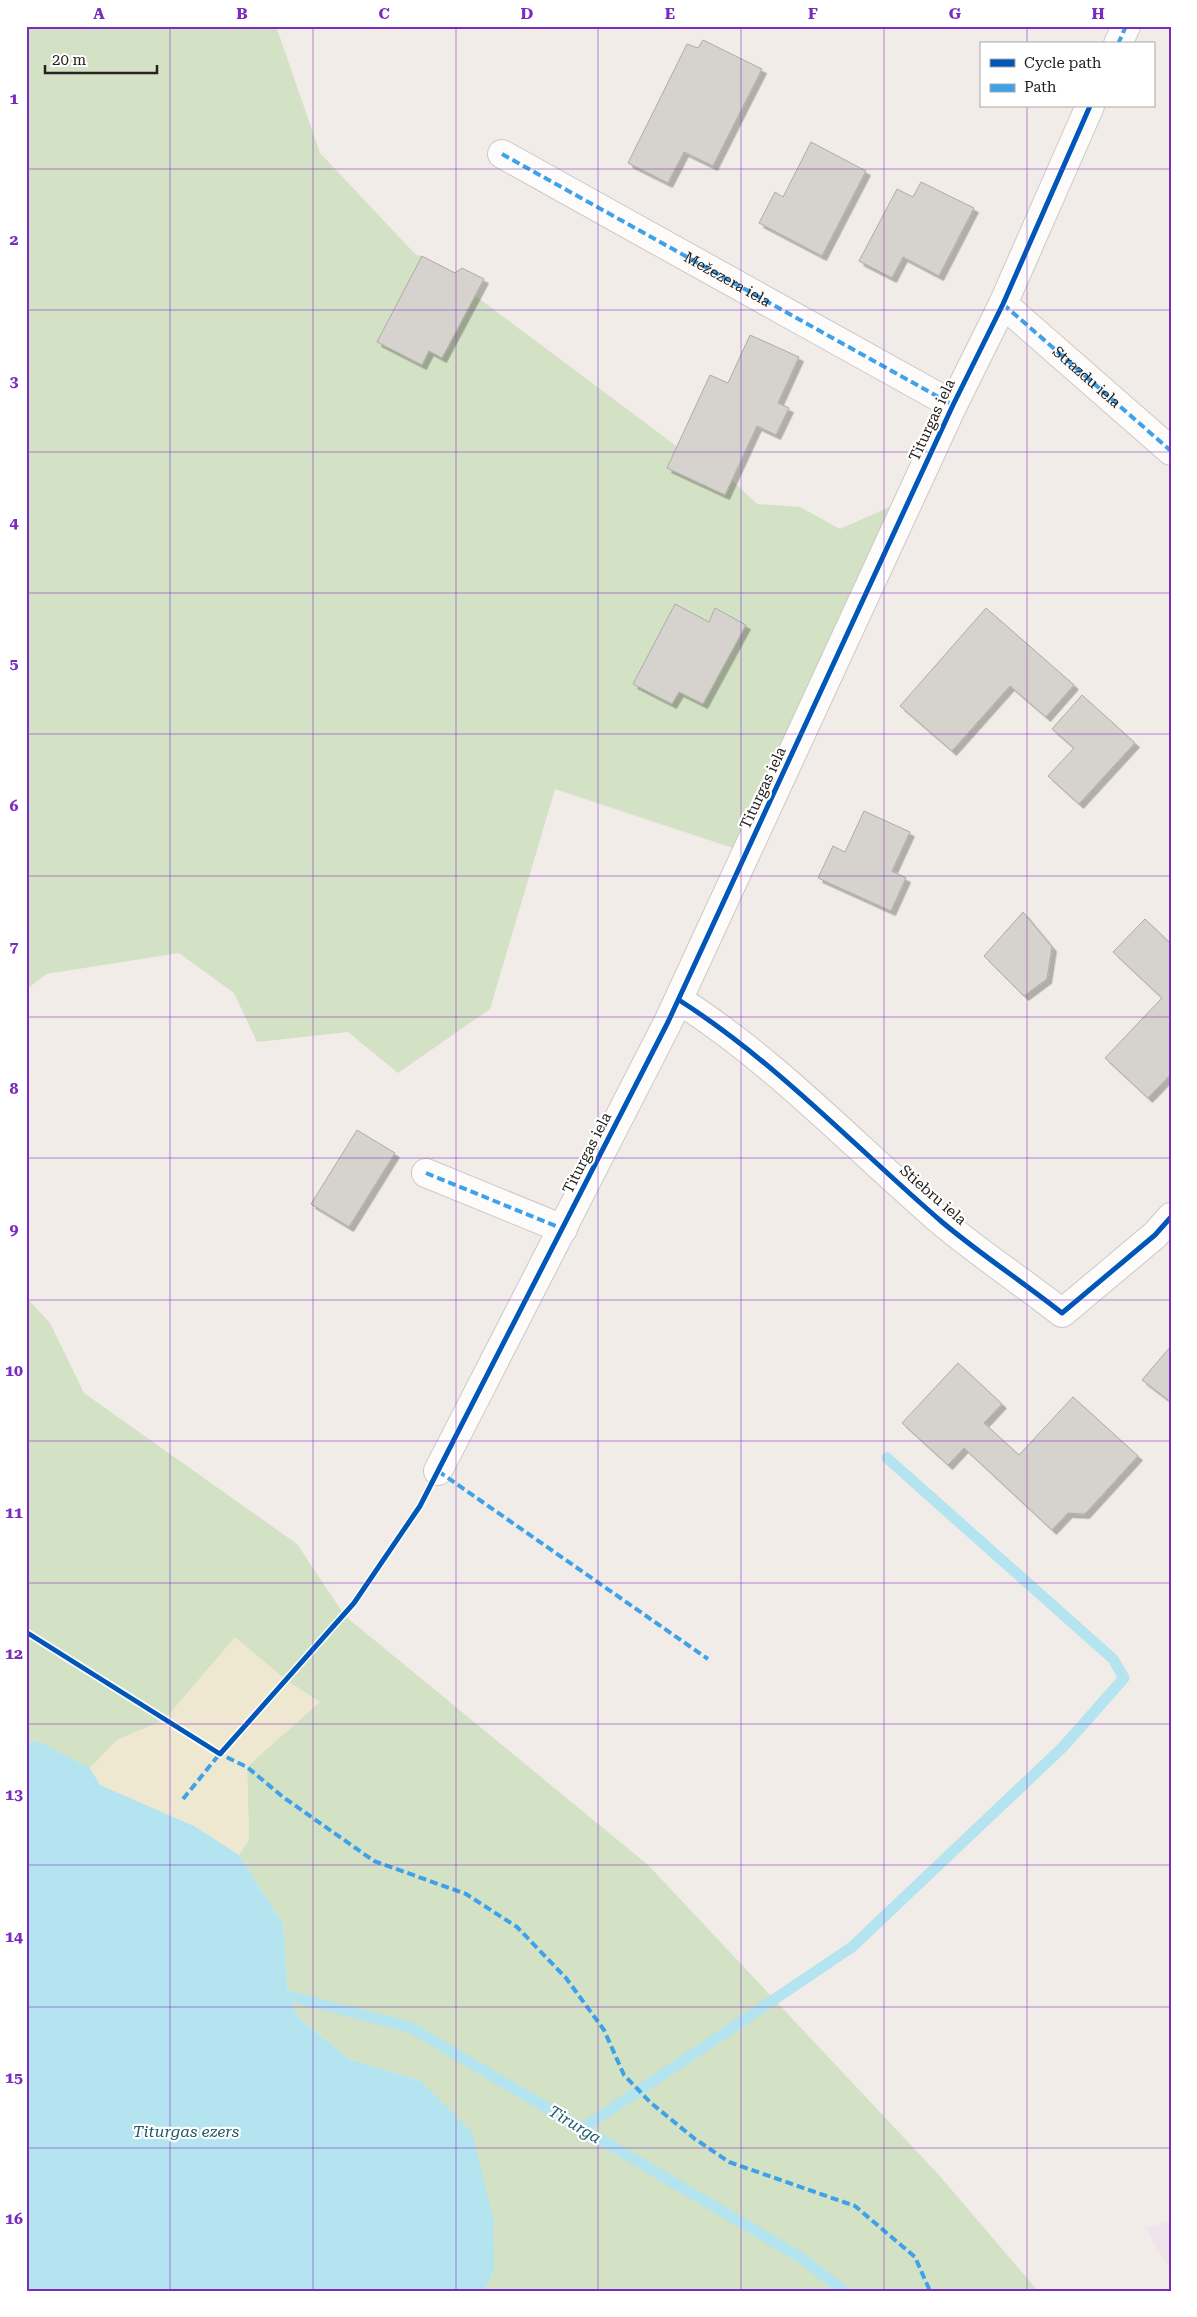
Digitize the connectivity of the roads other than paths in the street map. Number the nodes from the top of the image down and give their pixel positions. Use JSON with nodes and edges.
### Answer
{"nodes":[{"id":1,"x":1126,"y":26,"type":"edge"},
{"id":2,"x":1119,"y":42,"type":"edge"},
{"id":3,"x":1089,"y":108,"type":"edge"},
{"id":4,"x":502,"y":154,"type":"dead end"},
{"id":5,"x":1003,"y":304,"type":"junction"},
{"id":6,"x":953,"y":405,"type":"junction"},
{"id":7,"x":1171,"y":451,"type":"edge"},
{"id":8,"x":679,"y":1000,"type":"junction"},
{"id":9,"x":426,"y":1173,"type":"dead end"},
{"id":10,"x":1171,"y":1217,"type":"edge"},
{"id":11,"x":562,"y":1229,"type":"junction"},
{"id":12,"x":438,"y":1471,"type":"dead end"}],
"edges":[{"from":1,"to":2,"type":"street"},
{"from":3,"to":5,"type":"street","name":"Titurgas iela"},
{"from":4,"to":6,"type":"street","name":"Mežezera iela"},
{"from":5,"to":6,"type":"street","name":"Titurgas iela"},
{"from":5,"to":7,"type":"street","name":"Strazdu iela"},
{"from":6,"to":8,"type":"street","name":"Titurgas iela"},
{"from":8,"to":10,"type":"street","name":"Stiebru iela"},
{"from":8,"to":11,"type":"street","name":"Titurgas iela"},
{"from":9,"to":11,"type":"street"},
{"from":11,"to":12,"type":"street","name":"Titurgas iela"}]}
